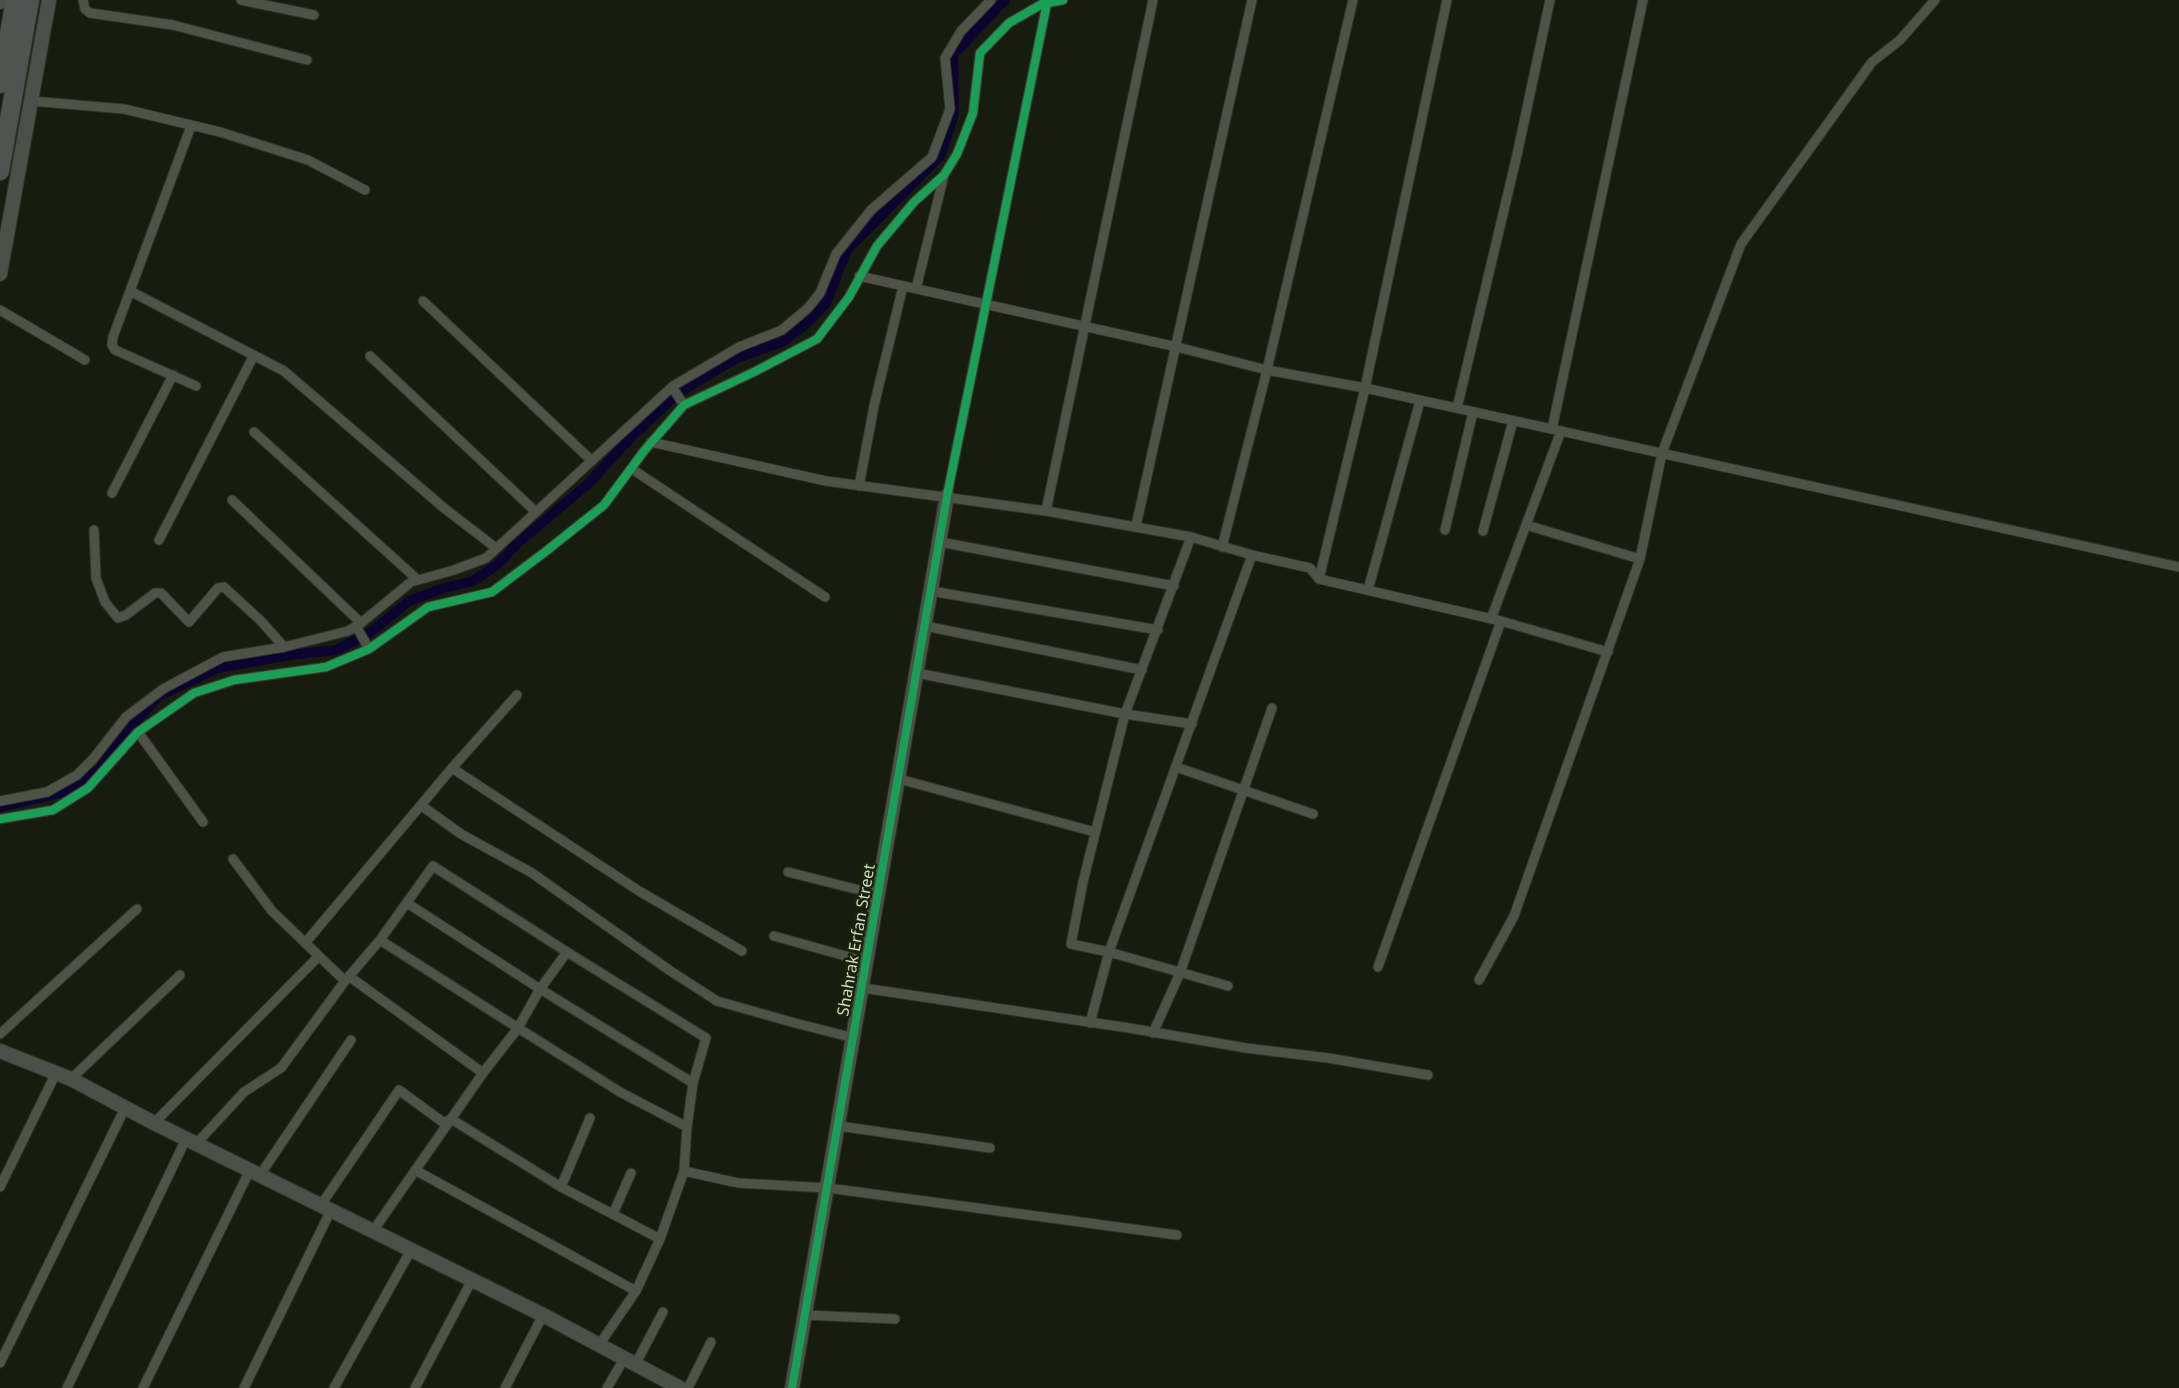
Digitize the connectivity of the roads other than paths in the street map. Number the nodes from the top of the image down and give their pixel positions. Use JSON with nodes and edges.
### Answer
{"nodes":[{"id":1,"x":15,"y":0,"type":"edge"},
{"id":2,"x":30,"y":0,"type":"edge"},
{"id":3,"x":49,"y":0,"type":"edge"},
{"id":4,"x":83,"y":0,"type":"edge"},
{"id":5,"x":242,"y":0,"type":"edge"},
{"id":6,"x":990,"y":0,"type":"edge"},
{"id":7,"x":1063,"y":0,"type":"edge"},
{"id":8,"x":1153,"y":0,"type":"edge"},
{"id":9,"x":1252,"y":0,"type":"edge"},
{"id":10,"x":1353,"y":0,"type":"edge"},
{"id":11,"x":1447,"y":0,"type":"edge"},
{"id":12,"x":1550,"y":0,"type":"edge"},
{"id":13,"x":1643,"y":0,"type":"edge"},
{"id":14,"x":1935,"y":0,"type":"edge"},
{"id":15,"x":1047,"y":3,"type":"junction"},
{"id":16,"x":314,"y":15,"type":"dead end"},
{"id":17,"x":307,"y":60,"type":"dead end"},
{"id":18,"x":0,"y":84,"type":"edge"},
{"id":19,"x":31,"y":101,"type":"junction"},
{"id":20,"x":191,"y":126,"type":"junction"},
{"id":21,"x":0,"y":171,"type":"edge"},
{"id":22,"x":944,"y":175,"type":"junction"},
{"id":23,"x":365,"y":190,"type":"dead end"},
{"id":24,"x":0,"y":274,"type":"edge"},
{"id":25,"x":858,"y":276,"type":"junction"},
{"id":26,"x":902,"y":286,"type":"junction"},
{"id":27,"x":916,"y":289,"type":"junction"},
{"id":28,"x":130,"y":291,"type":"junction"},
{"id":29,"x":423,"y":301,"type":"dead end"},
{"id":30,"x":986,"y":304,"type":"junction"},
{"id":31,"x":0,"y":310,"type":"edge"},
{"id":32,"x":1085,"y":326,"type":"junction"},
{"id":33,"x":1177,"y":347,"type":"junction"},
{"id":34,"x":254,"y":355,"type":"junction"},
{"id":35,"x":370,"y":356,"type":"dead end"},
{"id":36,"x":85,"y":360,"type":"dead end"},
{"id":37,"x":1267,"y":370,"type":"junction"},
{"id":38,"x":173,"y":375,"type":"junction"},
{"id":39,"x":196,"y":386,"type":"dead end"},
{"id":40,"x":672,"y":387,"type":"junction"},
{"id":41,"x":1365,"y":388,"type":"junction"},
{"id":42,"x":1420,"y":401,"type":"junction"},
{"id":43,"x":684,"y":405,"type":"junction"},
{"id":44,"x":1457,"y":408,"type":"junction"},
{"id":45,"x":1472,"y":412,"type":"junction"},
{"id":46,"x":1513,"y":421,"type":"junction"},
{"id":47,"x":1557,"y":430,"type":"junction"},
{"id":48,"x":254,"y":432,"type":"dead end"},
{"id":49,"x":651,"y":442,"type":"junction"},
{"id":50,"x":1662,"y":453,"type":"junction"},
{"id":51,"x":592,"y":461,"type":"junction"},
{"id":52,"x":632,"y":469,"type":"junction"},
{"id":53,"x":859,"y":486,"type":"junction"},
{"id":54,"x":112,"y":493,"type":"dead end"},
{"id":55,"x":947,"y":496,"type":"junction"},
{"id":56,"x":232,"y":500,"type":"dead end"},
{"id":57,"x":1046,"y":511,"type":"junction"},
{"id":58,"x":536,"y":512,"type":"junction"},
{"id":59,"x":1526,"y":525,"type":"junction"},
{"id":60,"x":1136,"y":526,"type":"junction"},
{"id":61,"x":94,"y":530,"type":"dead end"},
{"id":62,"x":1445,"y":530,"type":"dead end"},
{"id":63,"x":1483,"y":531,"type":"dead end"},
{"id":64,"x":1191,"y":537,"type":"junction"},
{"id":65,"x":159,"y":540,"type":"dead end"},
{"id":66,"x":940,"y":542,"type":"junction"},
{"id":67,"x":1222,"y":547,"type":"junction"},
{"id":68,"x":496,"y":548,"type":"junction"},
{"id":69,"x":1252,"y":555,"type":"junction"},
{"id":70,"x":1640,"y":559,"type":"junction"},
{"id":71,"x":2179,"y":567,"type":"edge"},
{"id":72,"x":1319,"y":579,"type":"junction"},
{"id":73,"x":418,"y":580,"type":"junction"},
{"id":74,"x":1174,"y":586,"type":"junction"},
{"id":75,"x":1368,"y":590,"type":"junction"},
{"id":76,"x":931,"y":591,"type":"junction"},
{"id":77,"x":825,"y":597,"type":"dead end"},
{"id":78,"x":1491,"y":619,"type":"junction"},
{"id":79,"x":1501,"y":621,"type":"junction"},
{"id":80,"x":358,"y":624,"type":"junction"},
{"id":81,"x":925,"y":626,"type":"junction"},
{"id":82,"x":1158,"y":630,"type":"junction"},
{"id":83,"x":284,"y":647,"type":"junction"},
{"id":84,"x":369,"y":649,"type":"junction"},
{"id":85,"x":1608,"y":652,"type":"junction"},
{"id":86,"x":1142,"y":670,"type":"junction"},
{"id":87,"x":917,"y":673,"type":"junction"},
{"id":88,"x":517,"y":695,"type":"dead end"},
{"id":89,"x":1272,"y":708,"type":"dead end"},
{"id":90,"x":1126,"y":714,"type":"junction"},
{"id":91,"x":1192,"y":724,"type":"junction"},
{"id":92,"x":138,"y":732,"type":"junction"},
{"id":93,"x":1176,"y":767,"type":"junction"},
{"id":94,"x":452,"y":768,"type":"junction"},
{"id":95,"x":899,"y":779,"type":"junction"},
{"id":96,"x":1244,"y":790,"type":"junction"},
{"id":97,"x":0,"y":801,"type":"edge"},
{"id":98,"x":422,"y":806,"type":"junction"},
{"id":99,"x":1313,"y":814,"type":"dead end"},
{"id":100,"x":0,"y":819,"type":"edge"},
{"id":101,"x":203,"y":822,"type":"dead end"},
{"id":102,"x":1095,"y":832,"type":"junction"},
{"id":103,"x":233,"y":859,"type":"dead end"},
{"id":104,"x":788,"y":872,"type":"dead end"},
{"id":105,"x":879,"y":894,"type":"junction"},
{"id":106,"x":407,"y":903,"type":"junction"},
{"id":107,"x":137,"y":909,"type":"dead end"},
{"id":108,"x":774,"y":936,"type":"dead end"},
{"id":109,"x":380,"y":940,"type":"junction"},
{"id":110,"x":306,"y":942,"type":"junction"},
{"id":111,"x":742,"y":951,"type":"dead end"},
{"id":112,"x":567,"y":952,"type":"junction"},
{"id":113,"x":1109,"y":952,"type":"junction"},
{"id":114,"x":319,"y":956,"type":"junction"},
{"id":115,"x":867,"y":962,"type":"junction"},
{"id":116,"x":1378,"y":967,"type":"dead end"},
{"id":117,"x":1180,"y":973,"type":"junction"},
{"id":118,"x":180,"y":976,"type":"dead end"},
{"id":119,"x":347,"y":979,"type":"junction"},
{"id":120,"x":1479,"y":980,"type":"dead end"},
{"id":121,"x":1228,"y":986,"type":"dead end"},
{"id":122,"x":862,"y":988,"type":"junction"},
{"id":123,"x":540,"y":989,"type":"junction"},
{"id":124,"x":1090,"y":1023,"type":"junction"},
{"id":125,"x":518,"y":1028,"type":"junction"},
{"id":126,"x":1153,"y":1033,"type":"junction"},
{"id":127,"x":0,"y":1034,"type":"edge"},
{"id":128,"x":854,"y":1038,"type":"junction"},
{"id":129,"x":351,"y":1040,"type":"dead end"},
{"id":130,"x":0,"y":1051,"type":"edge"},
{"id":131,"x":56,"y":1073,"type":"junction"},
{"id":132,"x":483,"y":1073,"type":"junction"},
{"id":133,"x":1428,"y":1075,"type":"dead end"},
{"id":134,"x":71,"y":1079,"type":"junction"},
{"id":135,"x":693,"y":1083,"type":"junction"},
{"id":136,"x":125,"y":1108,"type":"junction"},
{"id":137,"x":590,"y":1118,"type":"dead end"},
{"id":138,"x":451,"y":1119,"type":"junction"},
{"id":139,"x":154,"y":1123,"type":"junction"},
{"id":140,"x":839,"y":1126,"type":"junction"},
{"id":141,"x":687,"y":1127,"type":"junction"},
{"id":142,"x":191,"y":1141,"type":"junction"},
{"id":143,"x":990,"y":1148,"type":"dead end"},
{"id":144,"x":415,"y":1170,"type":"junction"},
{"id":145,"x":684,"y":1171,"type":"junction"},
{"id":146,"x":255,"y":1173,"type":"junction"},
{"id":147,"x":631,"y":1173,"type":"dead end"},
{"id":148,"x":0,"y":1187,"type":"edge"},
{"id":149,"x":561,"y":1187,"type":"junction"},
{"id":150,"x":828,"y":1188,"type":"junction"},
{"id":151,"x":326,"y":1208,"type":"junction"},
{"id":152,"x":613,"y":1214,"type":"junction"},
{"id":153,"x":373,"y":1231,"type":"junction"},
{"id":154,"x":1177,"y":1235,"type":"dead end"},
{"id":155,"x":660,"y":1239,"type":"junction"},
{"id":156,"x":411,"y":1250,"type":"junction"},
{"id":157,"x":472,"y":1280,"type":"junction"},
{"id":158,"x":636,"y":1290,"type":"junction"},
{"id":159,"x":663,"y":1312,"type":"dead end"},
{"id":160,"x":543,"y":1315,"type":"junction"},
{"id":161,"x":805,"y":1315,"type":"junction"},
{"id":162,"x":895,"y":1319,"type":"dead end"},
{"id":163,"x":711,"y":1342,"type":"dead end"},
{"id":164,"x":599,"y":1345,"type":"junction"},
{"id":165,"x":630,"y":1362,"type":"junction"},
{"id":166,"x":0,"y":1363,"type":"edge"},
{"id":167,"x":67,"y":1388,"type":"edge"},
{"id":168,"x":143,"y":1388,"type":"edge"},
{"id":169,"x":244,"y":1388,"type":"edge"},
{"id":170,"x":334,"y":1388,"type":"edge"},
{"id":171,"x":415,"y":1388,"type":"edge"},
{"id":172,"x":505,"y":1388,"type":"edge"},
{"id":173,"x":607,"y":1388,"type":"edge"},
{"id":174,"x":680,"y":1388,"type":"edge"},
{"id":175,"x":688,"y":1388,"type":"edge"},
{"id":176,"x":792,"y":1388,"type":"edge"}],
"edges":[{"from":1,"to":18,"type":"highway"},
{"from":2,"to":21,"type":"highway"},
{"from":3,"to":19,"type":"street"},
{"from":4,"to":17,"type":"street"},
{"from":5,"to":16,"type":"street"},
{"from":6,"to":40,"type":"street"},
{"from":7,"to":15,"type":"street"},
{"from":8,"to":32,"type":"street"},
{"from":9,"to":33,"type":"street"},
{"from":10,"to":37,"type":"street"},
{"from":11,"to":41,"type":"street"},
{"from":12,"to":44,"type":"street"},
{"from":13,"to":47,"type":"street"},
{"from":14,"to":50,"type":"street"},
{"from":15,"to":22,"type":"street"},
{"from":15,"to":30,"type":"street"},
{"from":19,"to":20,"type":"street"},
{"from":19,"to":24,"type":"street"},
{"from":20,"to":23,"type":"street"},
{"from":20,"to":28,"type":"street"},
{"from":22,"to":25,"type":"street"},
{"from":22,"to":27,"type":"street"},
{"from":25,"to":26,"type":"street"},
{"from":25,"to":43,"type":"street"},
{"from":26,"to":27,"type":"street"},
{"from":26,"to":53,"type":"street"},
{"from":27,"to":30,"type":"street"},
{"from":28,"to":34,"type":"street"},
{"from":28,"to":38,"type":"street"},
{"from":29,"to":51,"type":"street"},
{"from":30,"to":32,"type":"street"},
{"from":30,"to":55,"type":"street"},
{"from":31,"to":36,"type":"street"},
{"from":32,"to":33,"type":"street"},
{"from":32,"to":57,"type":"street"},
{"from":33,"to":37,"type":"street"},
{"from":33,"to":60,"type":"street"},
{"from":34,"to":65,"type":"street"},
{"from":34,"to":68,"type":"street"},
{"from":35,"to":58,"type":"street"},
{"from":37,"to":41,"type":"street"},
{"from":37,"to":67,"type":"street"},
{"from":38,"to":39,"type":"street"},
{"from":38,"to":54,"type":"street"},
{"from":40,"to":43,"type":"street"},
{"from":40,"to":51,"type":"street"},
{"from":41,"to":42,"type":"street"},
{"from":41,"to":72,"type":"street"},
{"from":42,"to":44,"type":"street"},
{"from":42,"to":75,"type":"street"},
{"from":43,"to":49,"type":"street"},
{"from":44,"to":45,"type":"street"},
{"from":45,"to":46,"type":"street"},
{"from":45,"to":62,"type":"street"},
{"from":46,"to":47,"type":"street"},
{"from":46,"to":63,"type":"street"},
{"from":47,"to":50,"type":"street"},
{"from":47,"to":59,"type":"street"},
{"from":48,"to":73,"type":"street"},
{"from":49,"to":52,"type":"street"},
{"from":49,"to":53,"type":"street"},
{"from":50,"to":70,"type":"street"},
{"from":50,"to":71,"type":"street"},
{"from":51,"to":58,"type":"street"},
{"from":52,"to":77,"type":"street"},
{"from":52,"to":84,"type":"street"},
{"from":53,"to":55,"type":"street"},
{"from":55,"to":57,"type":"street"},
{"from":55,"to":66,"type":"street","name":"Shahrak Erfan Street"},
{"from":56,"to":80,"type":"street"},
{"from":57,"to":60,"type":"street"},
{"from":58,"to":68,"type":"street"},
{"from":59,"to":70,"type":"street"},
{"from":59,"to":78,"type":"street"},
{"from":60,"to":64,"type":"street"},
{"from":61,"to":83,"type":"street"},
{"from":64,"to":67,"type":"street"},
{"from":64,"to":74,"type":"street"},
{"from":66,"to":74,"type":"street"},
{"from":66,"to":76,"type":"street","name":"Shahrak Erfan Street"},
{"from":67,"to":69,"type":"street"},
{"from":68,"to":73,"type":"street"},
{"from":69,"to":72,"type":"street"},
{"from":69,"to":91,"type":"street"},
{"from":70,"to":85,"type":"street"},
{"from":72,"to":75,"type":"street"},
{"from":73,"to":80,"type":"street"},
{"from":74,"to":82,"type":"street"},
{"from":75,"to":78,"type":"street"},
{"from":76,"to":81,"type":"street","name":"Shahrak Erfan Street"},
{"from":76,"to":82,"type":"street"},
{"from":78,"to":79,"type":"street"},
{"from":79,"to":85,"type":"street"},
{"from":79,"to":116,"type":"street"},
{"from":80,"to":83,"type":"street"},
{"from":80,"to":84,"type":"street"},
{"from":81,"to":86,"type":"street"},
{"from":81,"to":87,"type":"street","name":"Shahrak Erfan Street"},
{"from":82,"to":86,"type":"street"},
{"from":83,"to":97,"type":"street"},
{"from":84,"to":92,"type":"street"},
{"from":85,"to":120,"type":"street"},
{"from":86,"to":90,"type":"street"},
{"from":87,"to":90,"type":"street"},
{"from":87,"to":95,"type":"street","name":"Shahrak Erfan Street"},
{"from":88,"to":94,"type":"street"},
{"from":89,"to":96,"type":"street"},
{"from":90,"to":91,"type":"street"},
{"from":90,"to":102,"type":"street"},
{"from":91,"to":93,"type":"street"},
{"from":92,"to":100,"type":"street"},
{"from":92,"to":101,"type":"street"},
{"from":93,"to":96,"type":"street"},
{"from":93,"to":113,"type":"street"},
{"from":94,"to":98,"type":"street"},
{"from":94,"to":111,"type":"street"},
{"from":95,"to":102,"type":"street"},
{"from":95,"to":105,"type":"street","name":"Shahrak Erfan Street"},
{"from":96,"to":99,"type":"street"},
{"from":96,"to":117,"type":"street"},
{"from":98,"to":110,"type":"street"},
{"from":98,"to":128,"type":"street"},
{"from":102,"to":113,"type":"street"},
{"from":103,"to":110,"type":"street"},
{"from":104,"to":105,"type":"street"},
{"from":105,"to":115,"type":"street","name":"Shahrak Erfan Street"},
{"from":106,"to":109,"type":"street"},
{"from":106,"to":112,"type":"street"},
{"from":106,"to":123,"type":"street"},
{"from":107,"to":127,"type":"street"},
{"from":108,"to":115,"type":"street"},
{"from":109,"to":119,"type":"street"},
{"from":109,"to":125,"type":"street"},
{"from":110,"to":114,"type":"street"},
{"from":112,"to":123,"type":"street"},
{"from":112,"to":135,"type":"street"},
{"from":113,"to":117,"type":"street"},
{"from":113,"to":124,"type":"street"},
{"from":114,"to":119,"type":"street"},
{"from":114,"to":139,"type":"street"},
{"from":115,"to":122,"type":"street","name":"Shahrak Erfan Street"},
{"from":117,"to":121,"type":"street"},
{"from":117,"to":126,"type":"street"},
{"from":118,"to":134,"type":"street"},
{"from":119,"to":132,"type":"street"},
{"from":119,"to":142,"type":"street"},
{"from":122,"to":124,"type":"street"},
{"from":122,"to":128,"type":"street","name":"Shahrak Erfan Street"},
{"from":123,"to":125,"type":"street"},
{"from":123,"to":135,"type":"street"},
{"from":124,"to":126,"type":"street"},
{"from":125,"to":132,"type":"street"},
{"from":125,"to":141,"type":"street"},
{"from":126,"to":133,"type":"street"},
{"from":128,"to":140,"type":"street","name":"Shahrak Erfan Street"},
{"from":129,"to":146,"type":"street"},
{"from":130,"to":131,"type":"street"},
{"from":131,"to":134,"type":"street"},
{"from":131,"to":148,"type":"street"},
{"from":132,"to":138,"type":"street"},
{"from":134,"to":136,"type":"street"},
{"from":135,"to":141,"type":"street"},
{"from":136,"to":139,"type":"street"},
{"from":136,"to":166,"type":"street"},
{"from":137,"to":149,"type":"street"},
{"from":138,"to":144,"type":"street"},
{"from":138,"to":149,"type":"street"},
{"from":138,"to":151,"type":"street"},
{"from":139,"to":142,"type":"street"},
{"from":140,"to":143,"type":"street"},
{"from":140,"to":150,"type":"street","name":"Shahrak Erfan Street"},
{"from":141,"to":145,"type":"street"},
{"from":142,"to":146,"type":"street"},
{"from":142,"to":167,"type":"street"},
{"from":144,"to":153,"type":"street"},
{"from":144,"to":158,"type":"street"},
{"from":145,"to":150,"type":"street"},
{"from":145,"to":155,"type":"street"},
{"from":146,"to":151,"type":"street"},
{"from":146,"to":168,"type":"street"},
{"from":147,"to":152,"type":"street"},
{"from":149,"to":152,"type":"street"},
{"from":150,"to":154,"type":"street"},
{"from":150,"to":161,"type":"street","name":"Shahrak Erfan Street"},
{"from":151,"to":153,"type":"street"},
{"from":151,"to":169,"type":"street"},
{"from":152,"to":155,"type":"street"},
{"from":153,"to":156,"type":"street"},
{"from":155,"to":158,"type":"street"},
{"from":156,"to":157,"type":"street"},
{"from":156,"to":170,"type":"street"},
{"from":157,"to":160,"type":"street"},
{"from":157,"to":171,"type":"street"},
{"from":158,"to":164,"type":"street"},
{"from":159,"to":165,"type":"street"},
{"from":160,"to":164,"type":"street"},
{"from":160,"to":172,"type":"street"},
{"from":161,"to":162,"type":"street"},
{"from":161,"to":176,"type":"street","name":"Shahrak Erfan Street"},
{"from":163,"to":175,"type":"street"},
{"from":164,"to":165,"type":"street"},
{"from":165,"to":173,"type":"street"},
{"from":165,"to":174,"type":"street"}]}
